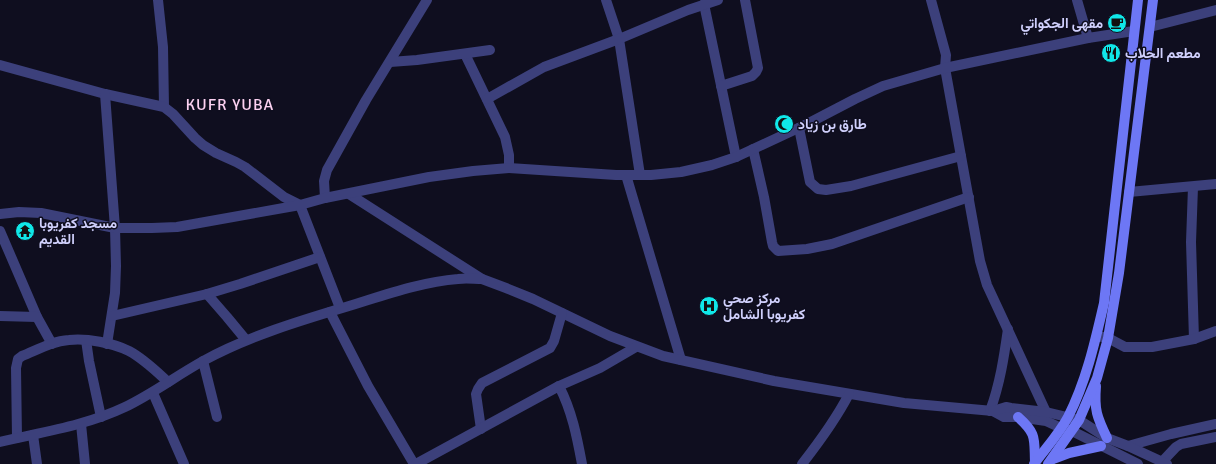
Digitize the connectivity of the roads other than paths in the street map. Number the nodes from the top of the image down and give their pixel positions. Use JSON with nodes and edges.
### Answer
{"nodes":[{"id":1,"x":158,"y":0,"type":"edge"},
{"id":2,"x":427,"y":0,"type":"edge"},
{"id":3,"x":606,"y":0,"type":"edge"},
{"id":4,"x":718,"y":0,"type":"edge"},
{"id":5,"x":745,"y":0,"type":"edge"},
{"id":6,"x":931,"y":0,"type":"edge"},
{"id":7,"x":1077,"y":0,"type":"edge"},
{"id":8,"x":1138,"y":0,"type":"edge"},
{"id":9,"x":1153,"y":0,"type":"edge"},
{"id":10,"x":704,"y":4,"type":"junction"},
{"id":11,"x":1216,"y":10,"type":"edge"},
{"id":12,"x":1150,"y":27,"type":"junction"},
{"id":13,"x":1134,"y":31,"type":"junction"},
{"id":14,"x":1088,"y":38,"type":"junction"},
{"id":15,"x":619,"y":39,"type":"junction"},
{"id":16,"x":490,"y":50,"type":"dead end"},
{"id":17,"x":465,"y":54,"type":"junction"},
{"id":18,"x":390,"y":62,"type":"junction"},
{"id":19,"x":0,"y":65,"type":"edge"},
{"id":20,"x":945,"y":68,"type":"junction"},
{"id":21,"x":721,"y":86,"type":"junction"},
{"id":22,"x":105,"y":94,"type":"junction"},
{"id":23,"x":487,"y":99,"type":"junction"},
{"id":24,"x":164,"y":107,"type":"junction"},
{"id":25,"x":1139,"y":116,"type":"junction"},
{"id":26,"x":1125,"y":117,"type":"junction"},
{"id":27,"x":799,"y":128,"type":"junction"},
{"id":28,"x":753,"y":149,"type":"junction"},
{"id":29,"x":961,"y":156,"type":"junction"},
{"id":30,"x":736,"y":157,"type":"junction"},
{"id":31,"x":509,"y":168,"type":"junction"},
{"id":32,"x":626,"y":175,"type":"junction"},
{"id":33,"x":640,"y":175,"type":"junction"},
{"id":34,"x":1216,"y":184,"type":"edge"},
{"id":35,"x":1193,"y":187,"type":"junction"},
{"id":36,"x":1129,"y":192,"type":"junction"},
{"id":37,"x":349,"y":194,"type":"junction"},
{"id":38,"x":969,"y":197,"type":"junction"},
{"id":39,"x":325,"y":198,"type":"junction"},
{"id":40,"x":300,"y":205,"type":"junction"},
{"id":41,"x":0,"y":214,"type":"edge"},
{"id":42,"x":116,"y":228,"type":"junction"},
{"id":43,"x":0,"y":231,"type":"edge"},
{"id":44,"x":320,"y":257,"type":"junction"},
{"id":45,"x":482,"y":279,"type":"junction"},
{"id":46,"x":207,"y":294,"type":"junction"},
{"id":47,"x":340,"y":308,"type":"junction"},
{"id":48,"x":330,"y":312,"type":"junction"},
{"id":49,"x":562,"y":313,"type":"junction"},
{"id":50,"x":0,"y":316,"type":"edge"},
{"id":51,"x":37,"y":316,"type":"junction"},
{"id":52,"x":112,"y":316,"type":"junction"},
{"id":53,"x":1008,"y":329,"type":"junction"},
{"id":54,"x":1216,"y":331,"type":"edge"},
{"id":55,"x":1097,"y":336,"type":"junction"},
{"id":56,"x":1108,"y":338,"type":"junction"},
{"id":57,"x":1194,"y":339,"type":"junction"},
{"id":58,"x":86,"y":340,"type":"junction"},
{"id":59,"x":246,"y":340,"type":"junction"},
{"id":60,"x":52,"y":344,"type":"junction"},
{"id":61,"x":107,"y":344,"type":"junction"},
{"id":62,"x":636,"y":347,"type":"junction"},
{"id":63,"x":681,"y":360,"type":"junction"},
{"id":64,"x":203,"y":361,"type":"junction"},
{"id":65,"x":1097,"y":378,"type":"junction"},
{"id":66,"x":168,"y":382,"type":"junction"},
{"id":67,"x":559,"y":386,"type":"junction"},
{"id":68,"x":153,"y":393,"type":"junction"},
{"id":69,"x":850,"y":394,"type":"junction"},
{"id":70,"x":991,"y":411,"type":"junction"},
{"id":71,"x":1046,"y":412,"type":"junction"},
{"id":72,"x":101,"y":417,"type":"junction"},
{"id":73,"x":217,"y":417,"type":"dead end"},
{"id":74,"x":1018,"y":417,"type":"junction"},
{"id":75,"x":1067,"y":417,"type":"junction"},
{"id":76,"x":1079,"y":420,"type":"junction"},
{"id":77,"x":81,"y":424,"type":"junction"},
{"id":78,"x":1216,"y":424,"type":"edge"},
{"id":79,"x":1061,"y":428,"type":"junction"},
{"id":80,"x":481,"y":429,"type":"junction"},
{"id":81,"x":1072,"y":431,"type":"junction"},
{"id":82,"x":34,"y":435,"type":"junction"},
{"id":83,"x":1216,"y":437,"type":"edge"},
{"id":84,"x":17,"y":438,"type":"junction"},
{"id":85,"x":0,"y":442,"type":"edge"},
{"id":86,"x":1104,"y":442,"type":"junction"},
{"id":87,"x":1128,"y":446,"type":"junction"},
{"id":88,"x":1050,"y":461,"type":"edge"},
{"id":89,"x":1034,"y":463,"type":"edge"},
{"id":90,"x":1163,"y":463,"type":"edge"},
{"id":91,"x":37,"y":464,"type":"edge"},
{"id":92,"x":85,"y":464,"type":"edge"},
{"id":93,"x":184,"y":464,"type":"edge"},
{"id":94,"x":415,"y":464,"type":"edge"},
{"id":95,"x":582,"y":464,"type":"edge"},
{"id":96,"x":802,"y":464,"type":"edge"},
{"id":97,"x":1138,"y":464,"type":"edge"}],
"edges":[{"from":1,"to":24,"type":"street"},
{"from":2,"to":18,"type":"street"},
{"from":3,"to":15,"type":"street"},
{"from":4,"to":10,"type":"street"},
{"from":5,"to":21,"type":"street"},
{"from":6,"to":20,"type":"street"},
{"from":7,"to":14,"type":"street"},
{"from":8,"to":13,"type":"main road"},
{"from":9,"to":12,"type":"main road"},
{"from":10,"to":15,"type":"street"},
{"from":10,"to":21,"type":"street"},
{"from":11,"to":12,"type":"street"},
{"from":12,"to":25,"type":"main road"},
{"from":13,"to":14,"type":"street"},
{"from":13,"to":26,"type":"main road"},
{"from":14,"to":20,"type":"street"},
{"from":15,"to":23,"type":"street"},
{"from":15,"to":33,"type":"street"},
{"from":16,"to":17,"type":"street"},
{"from":17,"to":18,"type":"street"},
{"from":17,"to":23,"type":"street"},
{"from":18,"to":39,"type":"street"},
{"from":19,"to":22,"type":"street"},
{"from":20,"to":27,"type":"street"},
{"from":20,"to":29,"type":"street"},
{"from":21,"to":30,"type":"street"},
{"from":22,"to":24,"type":"street"},
{"from":22,"to":42,"type":"street"},
{"from":23,"to":31,"type":"street"},
{"from":24,"to":40,"type":"street"},
{"from":25,"to":26,"type":"main road"},
{"from":25,"to":36,"type":"main road"},
{"from":26,"to":55,"type":"main road"},
{"from":27,"to":28,"type":"street"},
{"from":27,"to":29,"type":"street"},
{"from":28,"to":30,"type":"street"},
{"from":28,"to":38,"type":"street"},
{"from":29,"to":38,"type":"street"},
{"from":30,"to":33,"type":"street"},
{"from":31,"to":32,"type":"street"},
{"from":31,"to":37,"type":"street"},
{"from":32,"to":33,"type":"street"},
{"from":32,"to":63,"type":"street"},
{"from":34,"to":35,"type":"street"},
{"from":35,"to":36,"type":"street"},
{"from":35,"to":57,"type":"street"},
{"from":36,"to":56,"type":"main road"},
{"from":37,"to":39,"type":"street"},
{"from":37,"to":45,"type":"street"},
{"from":38,"to":53,"type":"street"},
{"from":39,"to":40,"type":"street"},
{"from":40,"to":42,"type":"street"},
{"from":40,"to":44,"type":"street"},
{"from":41,"to":42,"type":"street"},
{"from":42,"to":52,"type":"street"},
{"from":43,"to":51,"type":"street"},
{"from":44,"to":46,"type":"street"},
{"from":44,"to":47,"type":"street"},
{"from":45,"to":47,"type":"street"},
{"from":45,"to":49,"type":"street"},
{"from":46,"to":52,"type":"street"},
{"from":46,"to":59,"type":"street"},
{"from":47,"to":48,"type":"street"},
{"from":48,"to":59,"type":"street"},
{"from":48,"to":94,"type":"street"},
{"from":49,"to":62,"type":"street"},
{"from":49,"to":80,"type":"street"},
{"from":50,"to":51,"type":"street"},
{"from":51,"to":60,"type":"street"},
{"from":52,"to":61,"type":"street"},
{"from":53,"to":70,"type":"street"},
{"from":53,"to":71,"type":"street"},
{"from":54,"to":57,"type":"street"},
{"from":55,"to":56,"type":"street"},
{"from":55,"to":75,"type":"main road"},
{"from":56,"to":57,"type":"street"},
{"from":56,"to":65,"type":"main road"},
{"from":58,"to":60,"type":"street"},
{"from":58,"to":61,"type":"street"},
{"from":58,"to":72,"type":"street"},
{"from":59,"to":64,"type":"street"},
{"from":60,"to":84,"type":"street"},
{"from":61,"to":66,"type":"street"},
{"from":62,"to":63,"type":"street"},
{"from":62,"to":67,"type":"street"},
{"from":63,"to":69,"type":"street"},
{"from":64,"to":66,"type":"street"},
{"from":64,"to":73,"type":"street"},
{"from":65,"to":76,"type":"main road"},
{"from":65,"to":86,"type":"main road"},
{"from":66,"to":68,"type":"street"},
{"from":67,"to":80,"type":"street"},
{"from":67,"to":95,"type":"street"},
{"from":68,"to":72,"type":"street"},
{"from":68,"to":93,"type":"street"},
{"from":69,"to":70,"type":"street"},
{"from":69,"to":96,"type":"street"},
{"from":70,"to":71,"type":"street"},
{"from":70,"to":74,"type":"street"},
{"from":71,"to":75,"type":"street"},
{"from":72,"to":77,"type":"street"},
{"from":74,"to":79,"type":"street"},
{"from":74,"to":89,"type":"main road"},
{"from":75,"to":76,"type":"street"},
{"from":75,"to":79,"type":"main road"},
{"from":76,"to":81,"type":"main road"},
{"from":76,"to":86,"type":"street"},
{"from":77,"to":82,"type":"street"},
{"from":77,"to":92,"type":"street"},
{"from":78,"to":87,"type":"street"},
{"from":79,"to":81,"type":"street"},
{"from":79,"to":89,"type":"main road"},
{"from":80,"to":94,"type":"street"},
{"from":81,"to":86,"type":"street"},
{"from":81,"to":88,"type":"main road"},
{"from":82,"to":84,"type":"street"},
{"from":82,"to":91,"type":"street"},
{"from":83,"to":90,"type":"street"},
{"from":84,"to":85,"type":"street"},
{"from":86,"to":87,"type":"street"},
{"from":86,"to":88,"type":"main road"},
{"from":86,"to":97,"type":"street"},
{"from":87,"to":90,"type":"street"}]}
